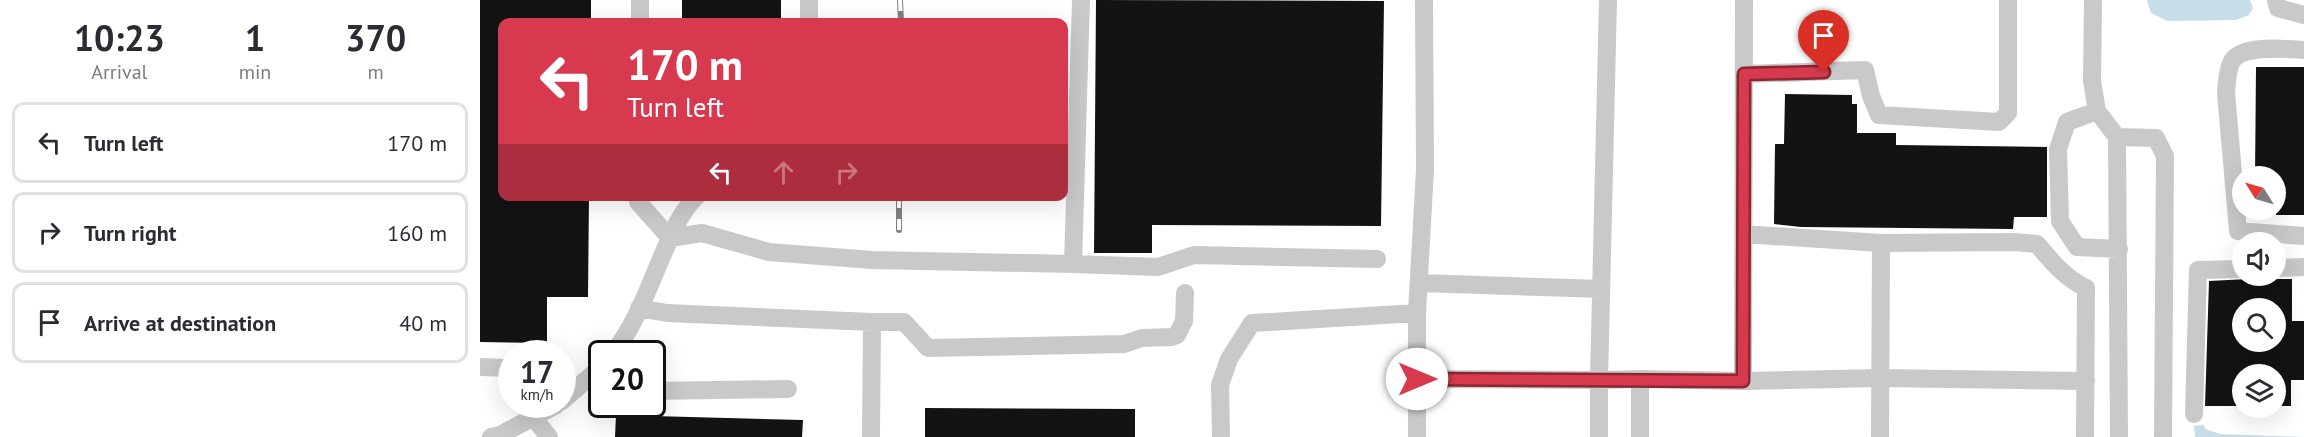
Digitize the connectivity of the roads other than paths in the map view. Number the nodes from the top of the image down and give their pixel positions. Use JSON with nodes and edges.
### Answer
{"nodes":[{"id":1,"x":640,"y":0,"type":"edge"},
{"id":2,"x":809,"y":0,"type":"edge"},
{"id":3,"x":1082,"y":0,"type":"edge"},
{"id":4,"x":1424,"y":0,"type":"edge"},
{"id":5,"x":1608,"y":0,"type":"edge"},
{"id":6,"x":1744,"y":0,"type":"edge"},
{"id":7,"x":2008,"y":0,"type":"edge"},
{"id":8,"x":2093,"y":0,"type":"edge"},
{"id":9,"x":2276,"y":0,"type":"edge"},
{"id":10,"x":2304,"y":15,"type":"edge"},
{"id":11,"x":640,"y":18,"type":"edge"},
{"id":12,"x":809,"y":18,"type":"edge"},
{"id":13,"x":2304,"y":50,"type":"edge"},
{"id":14,"x":1744,"y":74,"type":"junction"},
{"id":15,"x":2097,"y":111,"type":"junction"},
{"id":16,"x":2117,"y":136,"type":"junction"},
{"id":17,"x":638,"y":201,"type":"edge"},
{"id":18,"x":693,"y":201,"type":"edge"},
{"id":19,"x":1743,"y":234,"type":"junction"},
{"id":20,"x":2304,"y":236,"type":"edge"},
{"id":21,"x":670,"y":238,"type":"junction"},
{"id":22,"x":1881,"y":243,"type":"junction"},
{"id":23,"x":2119,"y":249,"type":"junction"},
{"id":24,"x":1377,"y":259,"type":"dead end"},
{"id":25,"x":1074,"y":264,"type":"junction"},
{"id":26,"x":2304,"y":267,"type":"edge"},
{"id":27,"x":2286,"y":268,"type":"edge"},
{"id":28,"x":2232,"y":269,"type":"edge"},
{"id":29,"x":1419,"y":283,"type":"junction"},
{"id":30,"x":1600,"y":289,"type":"junction"},
{"id":31,"x":1185,"y":293,"type":"dead end"},
{"id":32,"x":639,"y":308,"type":"junction"},
{"id":33,"x":1417,"y":313,"type":"junction"},
{"id":34,"x":872,"y":322,"type":"junction"},
{"id":35,"x":624,"y":340,"type":"edge"},
{"id":36,"x":480,"y":367,"type":"edge"},
{"id":37,"x":498,"y":368,"type":"edge"},
{"id":38,"x":1880,"y":378,"type":"junction"},
{"id":39,"x":588,"y":379,"type":"edge"},
{"id":40,"x":1417,"y":379,"type":"junction"},
{"id":41,"x":1640,"y":379,"type":"junction"},
{"id":42,"x":1599,"y":380,"type":"junction"},
{"id":43,"x":1743,"y":381,"type":"junction"},
{"id":44,"x":2086,"y":381,"type":"junction"},
{"id":45,"x":576,"y":389,"type":"edge"},
{"id":46,"x":789,"y":389,"type":"dead end"},
{"id":47,"x":666,"y":391,"type":"edge"},
{"id":48,"x":2194,"y":414,"type":"dead end"},
{"id":49,"x":531,"y":418,"type":"edge"},
{"id":50,"x":534,"y":418,"type":"edge"},
{"id":51,"x":491,"y":437,"type":"edge"},
{"id":52,"x":549,"y":437,"type":"edge"},
{"id":53,"x":871,"y":437,"type":"edge"},
{"id":54,"x":1221,"y":437,"type":"edge"},
{"id":55,"x":1417,"y":437,"type":"edge"},
{"id":56,"x":1599,"y":437,"type":"edge"},
{"id":57,"x":1640,"y":437,"type":"edge"},
{"id":58,"x":1880,"y":437,"type":"edge"},
{"id":59,"x":2085,"y":437,"type":"edge"},
{"id":60,"x":2120,"y":437,"type":"edge"},
{"id":61,"x":2163,"y":437,"type":"edge"}],
"edges":[{"from":1,"to":11,"type":"street"},
{"from":2,"to":12,"type":"street"},
{"from":3,"to":25,"type":"street"},
{"from":4,"to":29,"type":"street"},
{"from":5,"to":30,"type":"street"},
{"from":6,"to":14,"type":"street"},
{"from":7,"to":14,"type":"street"},
{"from":8,"to":15,"type":"street"},
{"from":9,"to":10,"type":"street"},
{"from":13,"to":20,"type":"street"},
{"from":14,"to":19,"type":"street"},
{"from":15,"to":16,"type":"street"},
{"from":15,"to":23,"type":"street"},
{"from":16,"to":23,"type":"street"},
{"from":16,"to":61,"type":"street"},
{"from":17,"to":21,"type":"street"},
{"from":18,"to":21,"type":"street"},
{"from":19,"to":22,"type":"street"},
{"from":19,"to":43,"type":"street"},
{"from":21,"to":25,"type":"street"},
{"from":21,"to":32,"type":"street"},
{"from":22,"to":38,"type":"street"},
{"from":22,"to":44,"type":"street"},
{"from":23,"to":60,"type":"street"},
{"from":24,"to":25,"type":"street"},
{"from":26,"to":27,"type":"street"},
{"from":28,"to":48,"type":"street"},
{"from":29,"to":30,"type":"street"},
{"from":29,"to":33,"type":"street"},
{"from":30,"to":42,"type":"street"},
{"from":31,"to":34,"type":"street"},
{"from":32,"to":34,"type":"street"},
{"from":32,"to":35,"type":"street"},
{"from":33,"to":40,"type":"street"},
{"from":33,"to":54,"type":"street"},
{"from":34,"to":53,"type":"street"},
{"from":36,"to":37,"type":"street"},
{"from":38,"to":43,"type":"street"},
{"from":38,"to":44,"type":"street"},
{"from":38,"to":58,"type":"street"},
{"from":39,"to":45,"type":"street"},
{"from":40,"to":42,"type":"street"},
{"from":40,"to":55,"type":"street"},
{"from":41,"to":42,"type":"street"},
{"from":41,"to":43,"type":"street"},
{"from":41,"to":57,"type":"street"},
{"from":42,"to":56,"type":"street"},
{"from":44,"to":59,"type":"street"},
{"from":46,"to":47,"type":"street"},
{"from":49,"to":51,"type":"street"},
{"from":50,"to":52,"type":"street"}]}
